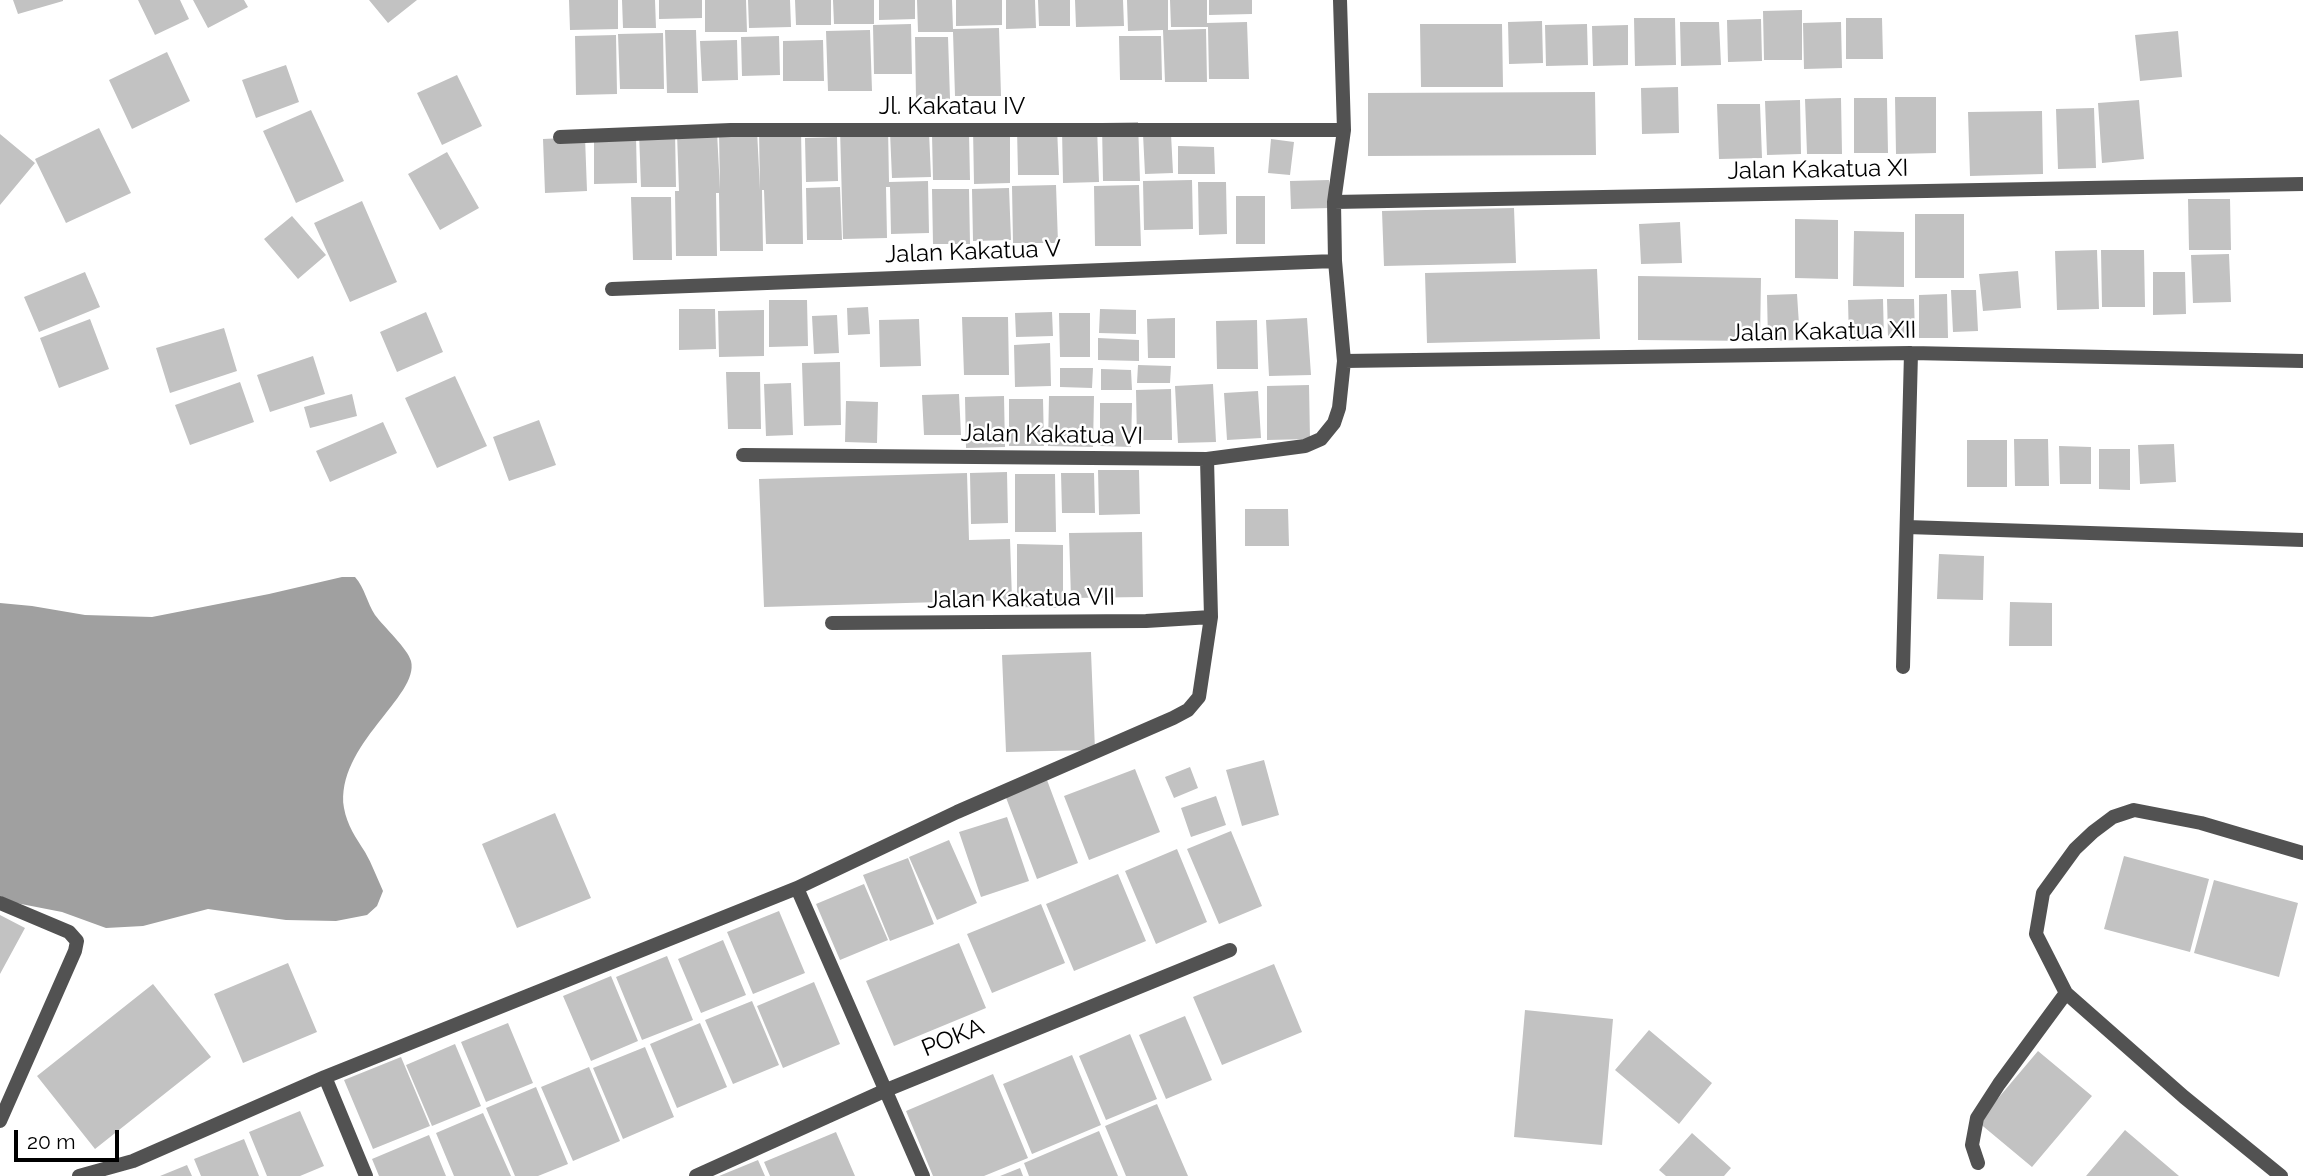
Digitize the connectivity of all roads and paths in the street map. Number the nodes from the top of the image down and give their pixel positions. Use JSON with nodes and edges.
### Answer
{"nodes":[{"id":1,"x":1340,"y":0,"type":"edge"},
{"id":2,"x":1344,"y":130,"type":"junction"},
{"id":3,"x":560,"y":137,"type":"dead end"},
{"id":4,"x":2303,"y":184,"type":"edge"},
{"id":5,"x":1334,"y":202,"type":"junction"},
{"id":6,"x":1335,"y":261,"type":"junction"},
{"id":7,"x":612,"y":289,"type":"dead end"},
{"id":8,"x":1911,"y":353,"type":"junction"},
{"id":9,"x":2303,"y":360,"type":"edge"},
{"id":10,"x":1344,"y":361,"type":"junction"},
{"id":11,"x":743,"y":455,"type":"dead end"},
{"id":12,"x":1207,"y":459,"type":"junction"},
{"id":13,"x":1907,"y":527,"type":"junction"},
{"id":14,"x":2303,"y":540,"type":"edge"},
{"id":15,"x":1211,"y":617,"type":"junction"},
{"id":16,"x":832,"y":623,"type":"dead end"},
{"id":17,"x":1903,"y":667,"type":"dead end"},
{"id":18,"x":2303,"y":853,"type":"edge"},
{"id":19,"x":797,"y":888,"type":"junction"},
{"id":20,"x":0,"y":903,"type":"edge"},
{"id":21,"x":1230,"y":950,"type":"dead end"},
{"id":22,"x":2066,"y":993,"type":"junction"},
{"id":23,"x":325,"y":1077,"type":"junction"},
{"id":24,"x":884,"y":1091,"type":"junction"},
{"id":25,"x":0,"y":1121,"type":"edge"},
{"id":26,"x":1978,"y":1163,"type":"dead end"},
{"id":27,"x":79,"y":1176,"type":"edge"},
{"id":28,"x":366,"y":1176,"type":"edge"},
{"id":29,"x":696,"y":1176,"type":"edge"},
{"id":30,"x":923,"y":1176,"type":"edge"},
{"id":31,"x":2281,"y":1176,"type":"edge"}],
"edges":[{"from":1,"to":2,"type":"street"},
{"from":2,"to":3,"type":"street","name":"Jl. Kakatau IV"},
{"from":2,"to":5,"type":"street"},
{"from":4,"to":5,"type":"street","name":"Jalan Kakatua XI"},
{"from":5,"to":6,"type":"street"},
{"from":6,"to":7,"type":"street","name":"Jalan Kakatua V"},
{"from":6,"to":10,"type":"street"},
{"from":8,"to":9,"type":"street","name":"Jalan Kakatua XII"},
{"from":8,"to":10,"type":"street","name":"Jalan Kakatua XII"},
{"from":8,"to":13,"type":"street"},
{"from":10,"to":12,"type":"street","name":"Jalan Kakatua VI"},
{"from":11,"to":12,"type":"street","name":"Jalan Kakatua VI"},
{"from":12,"to":15,"type":"street"},
{"from":13,"to":14,"type":"street"},
{"from":13,"to":17,"type":"street"},
{"from":15,"to":16,"type":"street","name":"Jalan Kakatua VII"},
{"from":15,"to":19,"type":"street"},
{"from":18,"to":22,"type":"street"},
{"from":19,"to":23,"type":"street"},
{"from":19,"to":24,"type":"street"},
{"from":20,"to":25,"type":"street"},
{"from":21,"to":24,"type":"street","name":"POKA"},
{"from":22,"to":26,"type":"street"},
{"from":22,"to":31,"type":"street"},
{"from":23,"to":27,"type":"street"},
{"from":23,"to":28,"type":"street"},
{"from":24,"to":29,"type":"street","name":"POKA"},
{"from":24,"to":30,"type":"street"}]}
